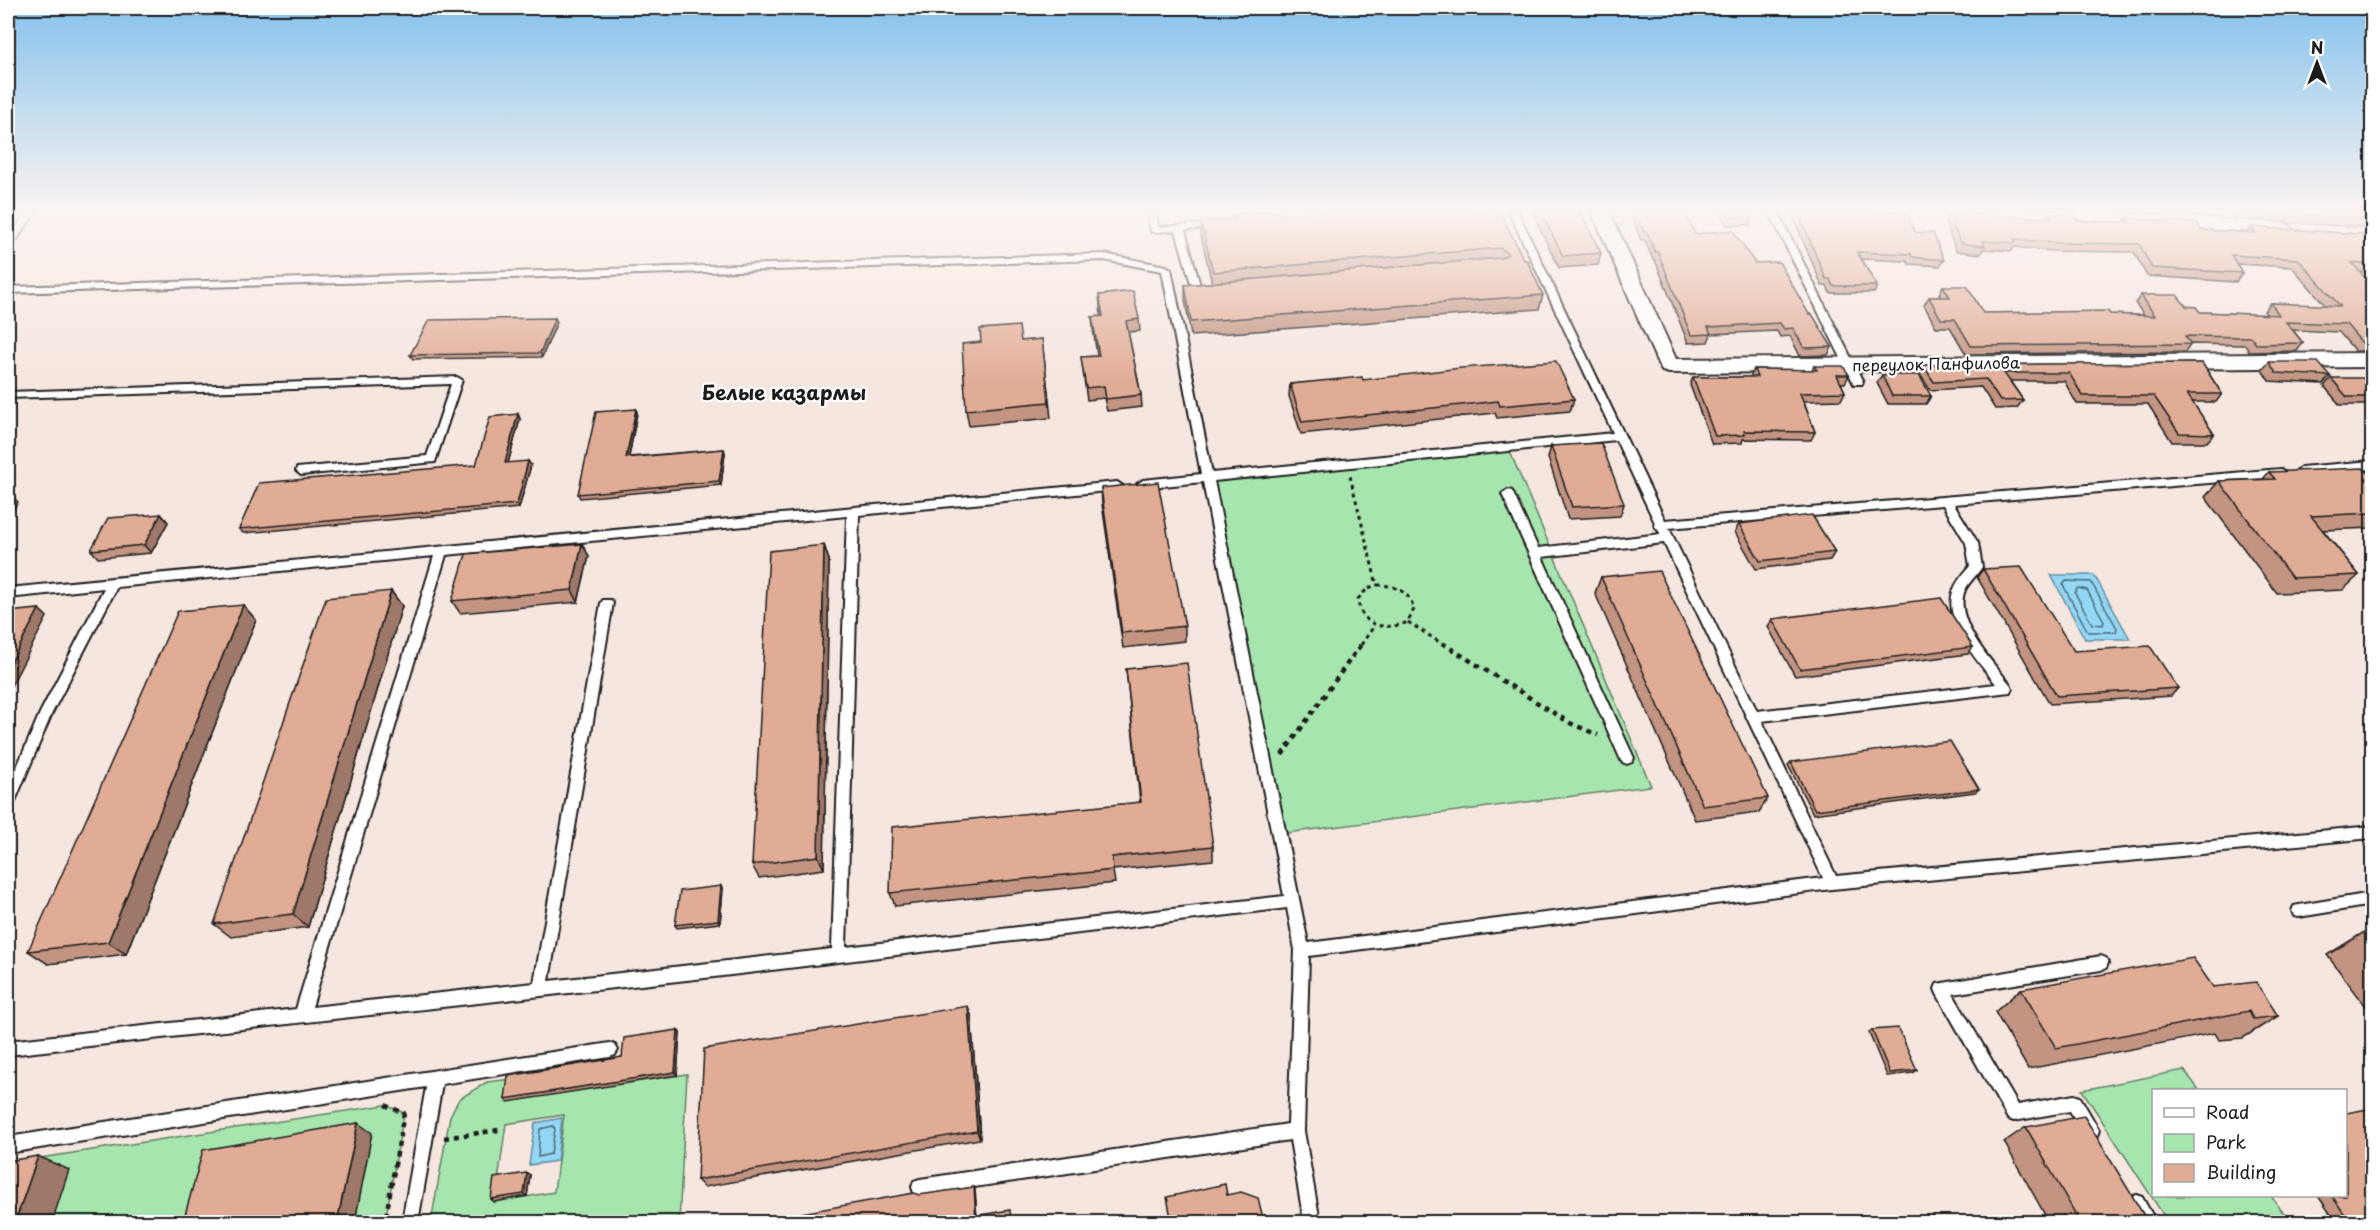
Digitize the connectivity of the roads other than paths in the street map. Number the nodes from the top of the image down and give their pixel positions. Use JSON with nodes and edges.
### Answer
{"nodes":[{"id":1,"x":759,"y":267,"type":"edge"},
{"id":2,"x":1158,"y":267,"type":"edge"},
{"id":3,"x":1190,"y":267,"type":"edge"},
{"id":4,"x":1539,"y":267,"type":"edge"},
{"id":5,"x":1625,"y":267,"type":"edge"},
{"id":6,"x":1801,"y":267,"type":"edge"},
{"id":7,"x":8,"y":290,"type":"edge"},
{"id":8,"x":1220,"y":290,"type":"edge"},
{"id":9,"x":2373,"y":360,"type":"edge"},
{"id":10,"x":1849,"y":364,"type":"junction"},
{"id":11,"x":1858,"y":382,"type":"dead end"},
{"id":12,"x":8,"y":396,"type":"edge"},
{"id":13,"x":1618,"y":436,"type":"junction"},
{"id":14,"x":2373,"y":465,"type":"edge"},
{"id":15,"x":301,"y":471,"type":"dead end"},
{"id":16,"x":1208,"y":478,"type":"junction"},
{"id":17,"x":1508,"y":494,"type":"dead end"},
{"id":18,"x":1946,"y":501,"type":"junction"},
{"id":19,"x":853,"y":512,"type":"junction"},
{"id":20,"x":1660,"y":525,"type":"junction"},
{"id":21,"x":1666,"y":538,"type":"junction"},
{"id":22,"x":441,"y":551,"type":"junction"},
{"id":23,"x":1535,"y":552,"type":"junction"},
{"id":24,"x":113,"y":583,"type":"junction"},
{"id":25,"x":8,"y":593,"type":"edge"},
{"id":26,"x":607,"y":603,"type":"dead end"},
{"id":27,"x":1753,"y":717,"type":"junction"},
{"id":28,"x":1627,"y":758,"type":"dead end"},
{"id":29,"x":9,"y":795,"type":"edge"},
{"id":30,"x":2373,"y":832,"type":"edge"},
{"id":31,"x":1832,"y":883,"type":"junction"},
{"id":32,"x":2373,"y":899,"type":"edge"},
{"id":33,"x":1292,"y":902,"type":"junction"},
{"id":34,"x":2300,"y":912,"type":"dead end"},
{"id":35,"x":1302,"y":950,"type":"junction"},
{"id":36,"x":839,"y":955,"type":"junction"},
{"id":37,"x":2102,"y":963,"type":"dead end"},
{"id":38,"x":540,"y":989,"type":"junction"},
{"id":39,"x":302,"y":1015,"type":"junction"},
{"id":40,"x":8,"y":1048,"type":"edge"},
{"id":41,"x":610,"y":1050,"type":"dead end"},
{"id":42,"x":435,"y":1078,"type":"junction"},
{"id":43,"x":1296,"y":1131,"type":"junction"},
{"id":44,"x":2099,"y":1143,"type":"edge"},
{"id":45,"x":8,"y":1145,"type":"edge"},
{"id":46,"x":920,"y":1187,"type":"dead end"},
{"id":47,"x":2129,"y":1192,"type":"edge"},
{"id":48,"x":410,"y":1222,"type":"edge"},
{"id":49,"x":1312,"y":1222,"type":"edge"},
{"id":50,"x":2148,"y":1222,"type":"edge"}],
"edges":[{"from":1,"to":7,"type":"lane"},
{"from":2,"to":16,"type":"lane"},
{"from":3,"to":8,"type":"lane"},
{"from":4,"to":13,"type":"lane"},
{"from":5,"to":10,"type":"street","name":"переулок Панфилова"},
{"from":6,"to":10,"type":"lane"},
{"from":9,"to":10,"type":"street","name":"переулок Панфилова"},
{"from":10,"to":11,"type":"lane"},
{"from":12,"to":15,"type":"lane"},
{"from":13,"to":16,"type":"lane"},
{"from":13,"to":20,"type":"lane"},
{"from":14,"to":18,"type":"lane"},
{"from":16,"to":19,"type":"lane"},
{"from":16,"to":33,"type":"lane"},
{"from":17,"to":23,"type":"lane"},
{"from":18,"to":20,"type":"lane"},
{"from":18,"to":27,"type":"lane"},
{"from":19,"to":22,"type":"lane"},
{"from":19,"to":36,"type":"lane"},
{"from":20,"to":21,"type":"lane"},
{"from":21,"to":23,"type":"lane"},
{"from":21,"to":27,"type":"lane"},
{"from":22,"to":24,"type":"lane"},
{"from":22,"to":39,"type":"lane"},
{"from":23,"to":28,"type":"lane"},
{"from":24,"to":25,"type":"lane"},
{"from":24,"to":29,"type":"lane"},
{"from":26,"to":38,"type":"lane"},
{"from":27,"to":31,"type":"lane"},
{"from":30,"to":31,"type":"lane"},
{"from":31,"to":35,"type":"lane"},
{"from":32,"to":34,"type":"lane"},
{"from":33,"to":35,"type":"lane"},
{"from":33,"to":36,"type":"lane"},
{"from":35,"to":43,"type":"lane"},
{"from":36,"to":38,"type":"lane"},
{"from":37,"to":44,"type":"lane"},
{"from":38,"to":39,"type":"lane"},
{"from":39,"to":40,"type":"lane"},
{"from":41,"to":42,"type":"lane"},
{"from":42,"to":45,"type":"lane"},
{"from":42,"to":48,"type":"lane"},
{"from":43,"to":46,"type":"lane"},
{"from":43,"to":49,"type":"lane"},
{"from":47,"to":50,"type":"lane"}]}
